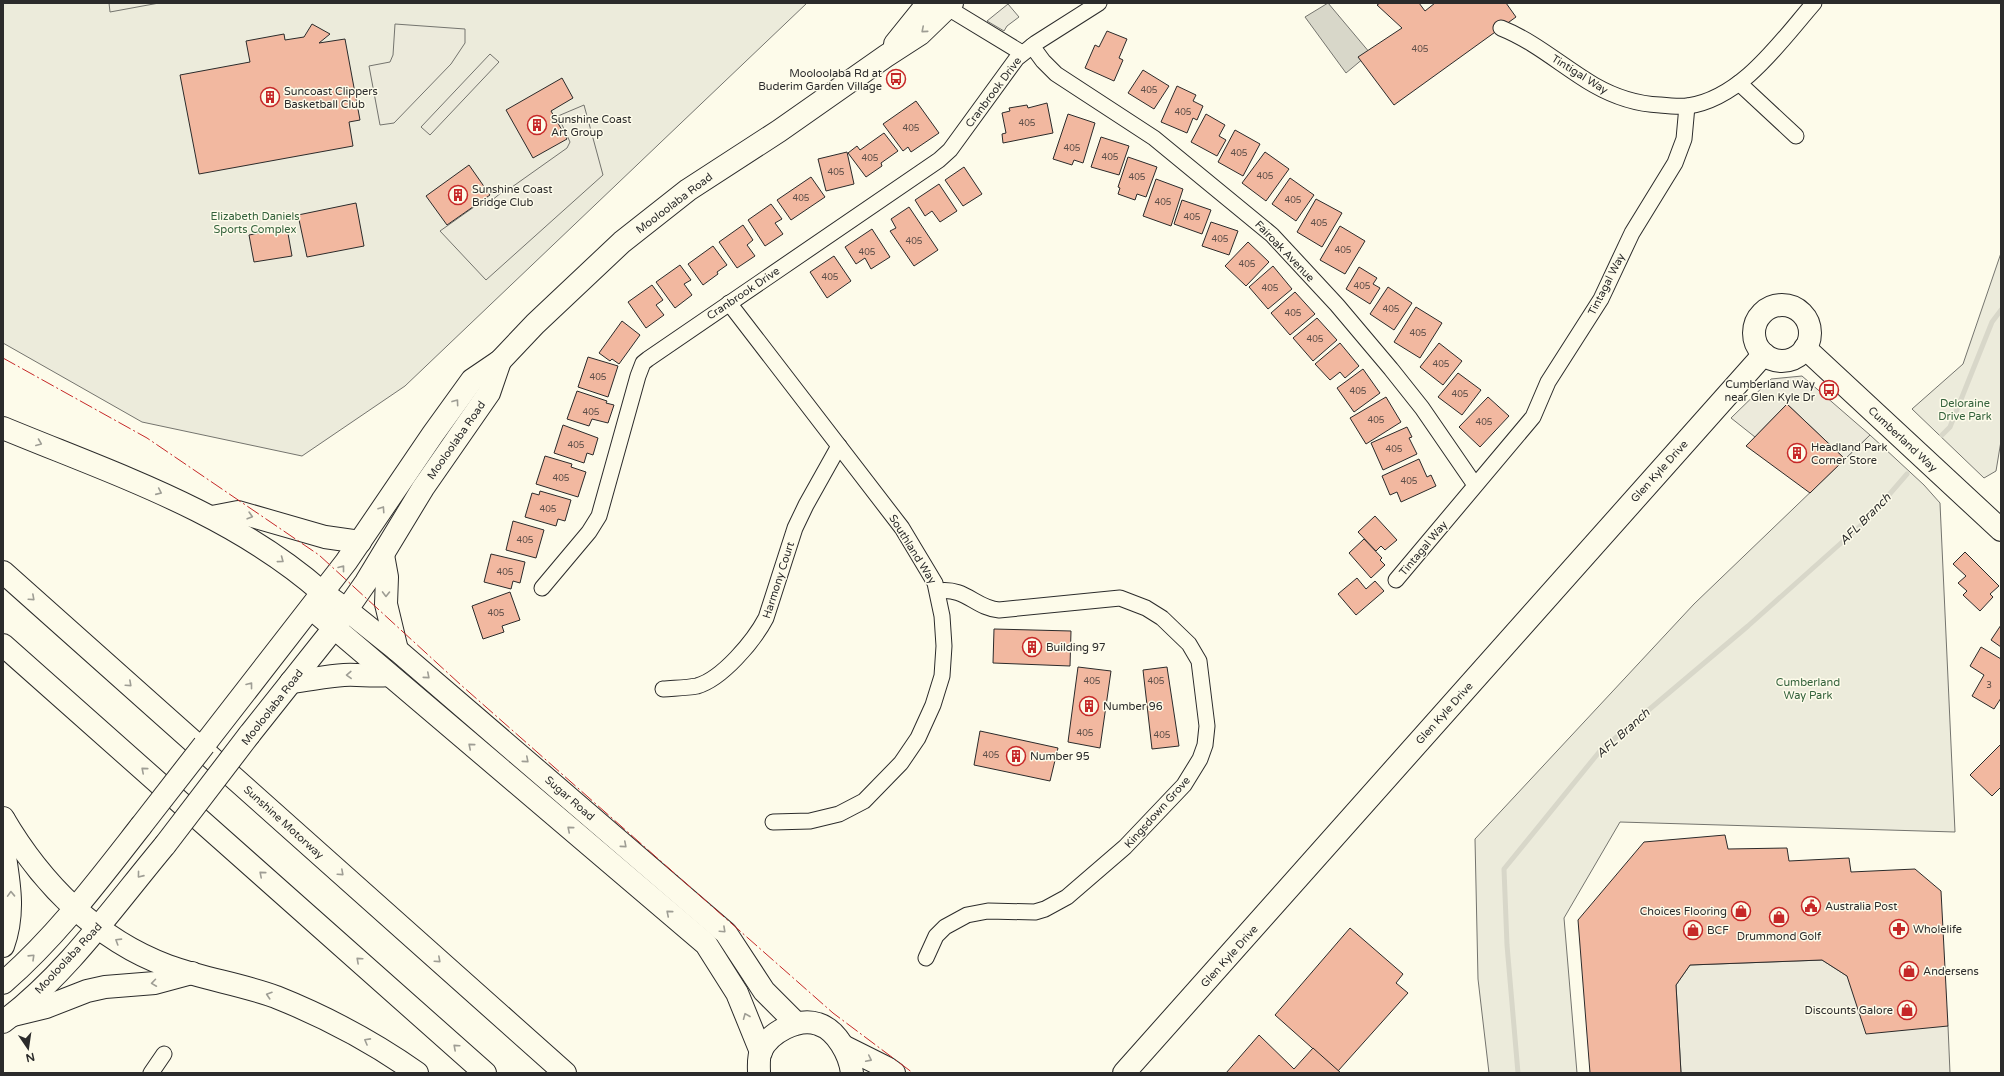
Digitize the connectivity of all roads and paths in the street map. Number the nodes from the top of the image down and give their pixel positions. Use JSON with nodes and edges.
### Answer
{"nodes":[{"id":1,"x":1099,"y":3,"type":"edge"},
{"id":2,"x":1814,"y":3,"type":"edge"},
{"id":3,"x":943,"y":5,"type":"edge"},
{"id":4,"x":1501,"y":28,"type":"dead end"},
{"id":5,"x":1027,"y":49,"type":"junction"},
{"id":6,"x":1739,"y":84,"type":"junction"},
{"id":7,"x":1687,"y":106,"type":"junction"},
{"id":8,"x":1796,"y":136,"type":"dead end"},
{"id":9,"x":729,"y":303,"type":"junction"},
{"id":10,"x":1805,"y":348,"type":"junction"},
{"id":11,"x":1764,"y":354,"type":"junction"},
{"id":12,"x":500,"y":361,"type":"junction"},
{"id":13,"x":3,"y":428,"type":"edge"},
{"id":14,"x":839,"y":446,"type":"junction"},
{"id":15,"x":1475,"y":485,"type":"junction"},
{"id":16,"x":212,"y":517,"type":"junction"},
{"id":17,"x":2001,"y":530,"type":"edge"},
{"id":18,"x":360,"y":542,"type":"junction"},
{"id":19,"x":384,"y":555,"type":"junction"},
{"id":20,"x":3,"y":572,"type":"edge"},
{"id":21,"x":1396,"y":580,"type":"dead end"},
{"id":22,"x":542,"y":588,"type":"dead end"},
{"id":23,"x":938,"y":591,"type":"junction"},
{"id":24,"x":317,"y":601,"type":"junction"},
{"id":25,"x":347,"y":610,"type":"junction"},
{"id":26,"x":334,"y":628,"type":"junction"},
{"id":27,"x":3,"y":645,"type":"edge"},
{"id":28,"x":397,"y":650,"type":"junction"},
{"id":29,"x":388,"y":675,"type":"junction"},
{"id":30,"x":291,"y":682,"type":"junction"},
{"id":31,"x":663,"y":689,"type":"dead end"},
{"id":32,"x":4,"y":819,"type":"edge"},
{"id":33,"x":773,"y":822,"type":"dead end"},
{"id":34,"x":75,"y":909,"type":"junction"},
{"id":35,"x":98,"y":928,"type":"junction"},
{"id":36,"x":3,"y":946,"type":"edge"},
{"id":37,"x":926,"y":958,"type":"dead end"},
{"id":38,"x":192,"y":973,"type":"junction"},
{"id":39,"x":3,"y":983,"type":"edge"},
{"id":40,"x":8,"y":1018,"type":"edge"},
{"id":41,"x":796,"y":1024,"type":"junction"},
{"id":42,"x":843,"y":1046,"type":"junction"},
{"id":43,"x":761,"y":1052,"type":"junction"},
{"id":44,"x":164,"y":1054,"type":"dead end"},
{"id":45,"x":151,"y":1073,"type":"edge"},
{"id":46,"x":417,"y":1073,"type":"edge"},
{"id":47,"x":486,"y":1073,"type":"edge"},
{"id":48,"x":565,"y":1073,"type":"edge"},
{"id":49,"x":759,"y":1073,"type":"edge"},
{"id":50,"x":852,"y":1073,"type":"edge"},
{"id":51,"x":894,"y":1073,"type":"edge"},
{"id":52,"x":1124,"y":1073,"type":"edge"}],
"edges":[{"from":1,"to":5,"type":"street"},
{"from":2,"to":6,"type":"street"},
{"from":3,"to":5,"type":"street","name":"Fairoak Avenue"},
{"from":3,"to":12,"type":"main road","name":"Mooloolaba Road"},
{"from":4,"to":7,"type":"street","name":"Tintigal Way"},
{"from":5,"to":9,"type":"street","name":"Cranbrook Drive"},
{"from":5,"to":15,"type":"street","name":"Fairoak Avenue"},
{"from":6,"to":7,"type":"street"},
{"from":6,"to":8,"type":"street"},
{"from":7,"to":15,"type":"street","name":"Tintagal Way"},
{"from":9,"to":14,"type":"street","name":"Southland Way"},
{"from":9,"to":22,"type":"street","name":"Cranbrook Drive"},
{"from":10,"to":11,"type":"main road"},
{"from":10,"to":11,"type":"main road"},
{"from":10,"to":17,"type":"main road","name":"Cumberland Way"},
{"from":11,"to":52,"type":"main road","name":"Glen Kyle Drive"},
{"from":18,"to":12,"type":"main road","name":"Mooloolaba Road","one_way":true},
{"from":12,"to":19,"type":"main road","name":"Mooloolaba Road"},
{"from":13,"to":16,"type":"main road","one_way":true},
{"from":14,"to":23,"type":"street","name":"Southland Way"},
{"from":14,"to":31,"type":"street","name":"Harmony Court"},
{"from":15,"to":21,"type":"street","name":"Tintagal Way"},
{"from":16,"to":18,"type":"main road","one_way":true},
{"from":16,"to":24,"type":"main road","one_way":true},
{"from":24,"to":18,"type":"main road","name":"Mooloolaba Road","one_way":true},
{"from":19,"to":25,"type":"main road","name":"Mooloolaba Road"},
{"from":19,"to":28,"type":"main road","one_way":true},
{"from":20,"to":48,"type":"main road","name":"Sunshine Motorway","one_way":true},
{"from":23,"to":33,"type":"street","name":"Southland Way"},
{"from":23,"to":37,"type":"street","name":"Kingsdown Grove"},
{"from":24,"to":25,"type":"main road","name":"Sugar Road"},
{"from":24,"to":26,"type":"main road"},
{"from":34,"to":24,"type":"main road","name":"Mooloolaba Road","one_way":true,"bridge":true},
{"from":25,"to":26,"type":"main road","name":"Mooloolaba Road"},
{"from":25,"to":28,"type":"main road","name":"Sugar Road"},
{"from":26,"to":29,"type":"main road"},
{"from":26,"to":30,"type":"main road","name":"Mooloolaba Road"},
{"from":47,"to":27,"type":"main road","one_way":true},
{"from":28,"to":41,"type":"main road","name":"Sugar Road","one_way":true},
{"from":29,"to":30,"type":"main road","one_way":true},
{"from":43,"to":29,"type":"main road","one_way":true},
{"from":30,"to":35,"type":"main road","name":"Mooloolaba Road","one_way":true,"bridge":true},
{"from":32,"to":34,"type":"main road"},
{"from":36,"to":32,"type":"main road","one_way":true},
{"from":34,"to":35,"type":"main road"},
{"from":39,"to":34,"type":"main road","name":"Mooloolaba Road","one_way":true},
{"from":38,"to":35,"type":"main road","one_way":true},
{"from":35,"to":40,"type":"main road","name":"Mooloolaba Road"},
{"from":38,"to":40,"type":"main road","one_way":true},
{"from":46,"to":38,"type":"main road","one_way":true},
{"from":41,"to":42,"type":"main road"},
{"from":41,"to":43,"type":"main road"},
{"from":42,"to":50,"type":"main road"},
{"from":42,"to":51,"type":"main road","one_way":true},
{"from":43,"to":49,"type":"main road"},
{"from":44,"to":45,"type":"street"}]}
